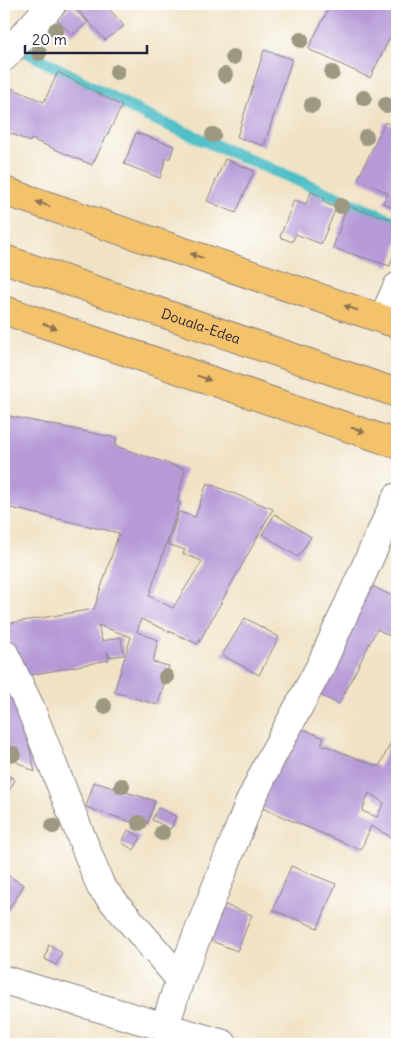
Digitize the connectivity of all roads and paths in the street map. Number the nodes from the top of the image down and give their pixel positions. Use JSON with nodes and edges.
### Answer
{"nodes":[{"id":1,"x":52,"y":4,"type":"edge"},
{"id":2,"x":4,"y":57,"type":"edge"},
{"id":3,"x":4,"y":191,"type":"edge"},
{"id":4,"x":4,"y":259,"type":"edge"},
{"id":5,"x":397,"y":287,"type":"edge"},
{"id":6,"x":5,"y":317,"type":"edge"},
{"id":7,"x":390,"y":321,"type":"edge"},
{"id":8,"x":397,"y":393,"type":"edge"},
{"id":9,"x":397,"y":444,"type":"edge"},
{"id":10,"x":397,"y":497,"type":"edge"},
{"id":11,"x":4,"y":653,"type":"edge"},
{"id":12,"x":180,"y":979,"type":"junction"},
{"id":13,"x":4,"y":980,"type":"edge"},
{"id":14,"x":165,"y":1026,"type":"junction"},
{"id":15,"x":223,"y":1044,"type":"edge"}],
"edges":[{"from":1,"to":2,"type":"street"},
{"from":7,"to":3,"type":"main road","one_way":true},
{"from":4,"to":8,"type":"main road","name":"Douala-Edea"},
{"from":5,"to":7,"type":"street"},
{"from":6,"to":9,"type":"main road","one_way":true},
{"from":10,"to":12,"type":"street"},
{"from":11,"to":12,"type":"street"},
{"from":12,"to":14,"type":"street"},
{"from":13,"to":14,"type":"street"},
{"from":14,"to":15,"type":"street"}]}
